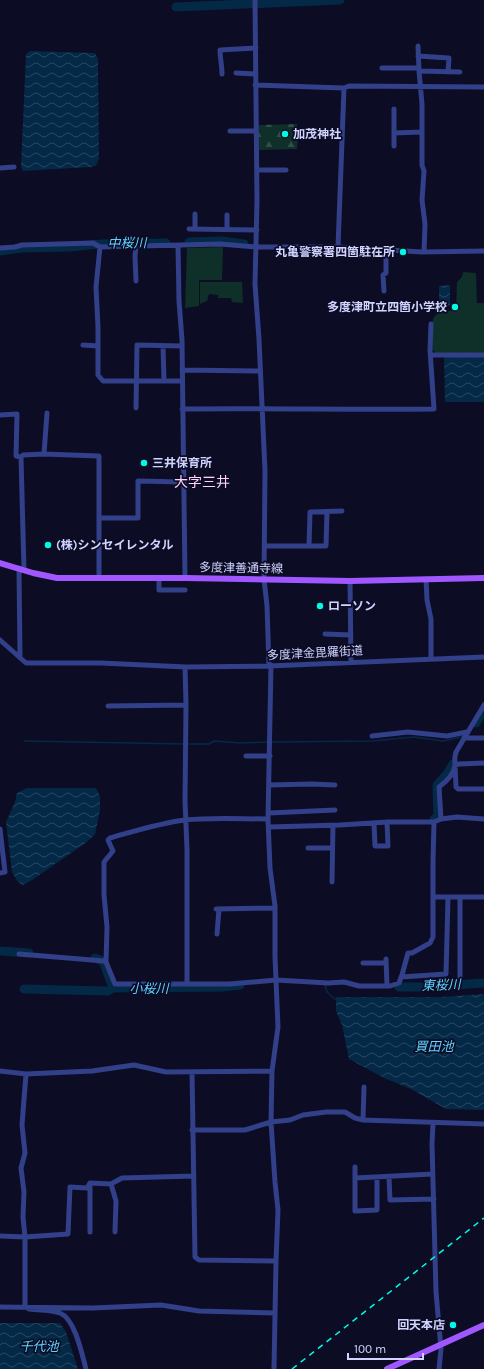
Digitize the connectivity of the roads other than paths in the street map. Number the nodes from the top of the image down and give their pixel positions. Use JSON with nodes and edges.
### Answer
{"nodes":[{"id":1,"x":255,"y":2,"type":"edge"},
{"id":2,"x":418,"y":46,"type":"dead end"},
{"id":3,"x":256,"y":48,"type":"junction"},
{"id":4,"x":418,"y":56,"type":"junction"},
{"id":5,"x":382,"y":68,"type":"dead end"},
{"id":6,"x":419,"y":70,"type":"junction"},
{"id":7,"x":448,"y":72,"type":"junction"},
{"id":8,"x":460,"y":72,"type":"dead end"},
{"id":9,"x":236,"y":73,"type":"dead end"},
{"id":10,"x":222,"y":74,"type":"dead end"},
{"id":11,"x":256,"y":74,"type":"junction"},
{"id":12,"x":256,"y":84,"type":"junction"},
{"id":13,"x":420,"y":86,"type":"junction"},
{"id":14,"x":484,"y":87,"type":"edge"},
{"id":15,"x":344,"y":88,"type":"junction"},
{"id":16,"x":394,"y":109,"type":"dead end"},
{"id":17,"x":230,"y":131,"type":"dead end"},
{"id":18,"x":256,"y":131,"type":"junction"},
{"id":19,"x":422,"y":132,"type":"junction"},
{"id":20,"x":394,"y":133,"type":"junction"},
{"id":21,"x":394,"y":146,"type":"dead end"},
{"id":22,"x":14,"y":167,"type":"dead end"},
{"id":23,"x":0,"y":168,"type":"edge"},
{"id":24,"x":257,"y":170,"type":"junction"},
{"id":25,"x":286,"y":170,"type":"dead end"},
{"id":26,"x":195,"y":214,"type":"dead end"},
{"id":27,"x":227,"y":215,"type":"dead end"},
{"id":28,"x":227,"y":230,"type":"junction"},
{"id":29,"x":257,"y":230,"type":"junction"},
{"id":30,"x":136,"y":245,"type":"junction"},
{"id":31,"x":97,"y":246,"type":"junction"},
{"id":32,"x":178,"y":246,"type":"junction"},
{"id":33,"x":257,"y":247,"type":"junction"},
{"id":34,"x":338,"y":247,"type":"junction"},
{"id":35,"x":0,"y":248,"type":"edge"},
{"id":36,"x":386,"y":249,"type":"junction"},
{"id":37,"x":484,"y":251,"type":"edge"},
{"id":38,"x":424,"y":252,"type":"junction"},
{"id":39,"x":136,"y":281,"type":"dead end"},
{"id":40,"x":384,"y":291,"type":"dead end"},
{"id":41,"x":431,"y":324,"type":"dead end"},
{"id":42,"x":83,"y":345,"type":"dead end"},
{"id":43,"x":98,"y":346,"type":"junction"},
{"id":44,"x":163,"y":346,"type":"junction"},
{"id":45,"x":182,"y":346,"type":"junction"},
{"id":46,"x":432,"y":355,"type":"junction"},
{"id":47,"x":484,"y":355,"type":"edge"},
{"id":48,"x":182,"y":370,"type":"junction"},
{"id":49,"x":260,"y":371,"type":"junction"},
{"id":50,"x":136,"y":381,"type":"junction"},
{"id":51,"x":164,"y":381,"type":"junction"},
{"id":52,"x":182,"y":381,"type":"junction"},
{"id":53,"x":136,"y":408,"type":"dead end"},
{"id":54,"x":262,"y":408,"type":"junction"},
{"id":55,"x":182,"y":409,"type":"junction"},
{"id":56,"x":47,"y":413,"type":"dead end"},
{"id":57,"x":0,"y":415,"type":"edge"},
{"id":58,"x":44,"y":454,"type":"junction"},
{"id":59,"x":21,"y":457,"type":"junction"},
{"id":60,"x":184,"y":482,"type":"junction"},
{"id":61,"x":342,"y":511,"type":"dead end"},
{"id":62,"x":328,"y":512,"type":"junction"},
{"id":63,"x":99,"y":518,"type":"junction"},
{"id":64,"x":265,"y":546,"type":"junction"},
{"id":65,"x":309,"y":546,"type":"junction"},
{"id":66,"x":0,"y":563,"type":"edge"},
{"id":67,"x":21,"y":569,"type":"junction"},
{"id":68,"x":99,"y":578,"type":"junction"},
{"id":69,"x":159,"y":578,"type":"junction"},
{"id":70,"x":185,"y":578,"type":"junction"},
{"id":71,"x":484,"y":578,"type":"edge"},
{"id":72,"x":264,"y":579,"type":"junction"},
{"id":73,"x":426,"y":579,"type":"junction"},
{"id":74,"x":350,"y":581,"type":"junction"},
{"id":75,"x":185,"y":590,"type":"dead end"},
{"id":76,"x":325,"y":634,"type":"dead end"},
{"id":77,"x":351,"y":635,"type":"junction"},
{"id":78,"x":0,"y":640,"type":"edge"},
{"id":79,"x":484,"y":657,"type":"edge"},
{"id":80,"x":20,"y":658,"type":"junction"},
{"id":81,"x":431,"y":659,"type":"junction"},
{"id":82,"x":351,"y":662,"type":"junction"},
{"id":83,"x":270,"y":665,"type":"junction"},
{"id":84,"x":185,"y":667,"type":"junction"},
{"id":85,"x":186,"y":705,"type":"junction"},
{"id":86,"x":484,"y":705,"type":"edge"},
{"id":87,"x":108,"y":706,"type":"dead end"},
{"id":88,"x":467,"y":732,"type":"junction"},
{"id":89,"x":372,"y":736,"type":"dead end"},
{"id":90,"x":464,"y":738,"type":"junction"},
{"id":91,"x":484,"y":738,"type":"edge"},
{"id":92,"x":246,"y":756,"type":"dead end"},
{"id":93,"x":270,"y":756,"type":"junction"},
{"id":94,"x":484,"y":764,"type":"edge"},
{"id":95,"x":455,"y":765,"type":"junction"},
{"id":96,"x":269,"y":785,"type":"junction"},
{"id":97,"x":335,"y":785,"type":"dead end"},
{"id":98,"x":484,"y":789,"type":"edge"},
{"id":99,"x":335,"y":810,"type":"dead end"},
{"id":100,"x":268,"y":813,"type":"junction"},
{"id":101,"x":441,"y":819,"type":"junction"},
{"id":102,"x":484,"y":819,"type":"edge"},
{"id":103,"x":186,"y":820,"type":"junction"},
{"id":104,"x":268,"y":820,"type":"junction"},
{"id":105,"x":388,"y":822,"type":"junction"},
{"id":106,"x":434,"y":822,"type":"junction"},
{"id":107,"x":374,"y":823,"type":"junction"},
{"id":108,"x":333,"y":825,"type":"junction"},
{"id":109,"x":270,"y":827,"type":"junction"},
{"id":110,"x":0,"y":829,"type":"edge"},
{"id":111,"x":308,"y":848,"type":"dead end"},
{"id":112,"x":332,"y":848,"type":"junction"},
{"id":113,"x":0,"y":873,"type":"edge"},
{"id":114,"x":332,"y":882,"type":"dead end"},
{"id":115,"x":460,"y":897,"type":"junction"},
{"id":116,"x":484,"y":897,"type":"edge"},
{"id":117,"x":433,"y":898,"type":"junction"},
{"id":118,"x":448,"y":898,"type":"junction"},
{"id":119,"x":275,"y":908,"type":"junction"},
{"id":120,"x":217,"y":934,"type":"dead end"},
{"id":121,"x":19,"y":954,"type":"dead end"},
{"id":122,"x":103,"y":961,"type":"junction"},
{"id":123,"x":363,"y":963,"type":"dead end"},
{"id":124,"x":403,"y":977,"type":"junction"},
{"id":125,"x":276,"y":980,"type":"junction"},
{"id":126,"x":460,"y":982,"type":"dead end"},
{"id":127,"x":187,"y":984,"type":"junction"},
{"id":128,"x":387,"y":986,"type":"junction"},
{"id":129,"x":0,"y":1071,"type":"edge"},
{"id":130,"x":272,"y":1071,"type":"junction"},
{"id":131,"x":192,"y":1072,"type":"junction"},
{"id":132,"x":26,"y":1074,"type":"junction"},
{"id":133,"x":364,"y":1088,"type":"dead end"},
{"id":134,"x":363,"y":1120,"type":"junction"},
{"id":135,"x":271,"y":1122,"type":"junction"},
{"id":136,"x":433,"y":1123,"type":"junction"},
{"id":137,"x":484,"y":1124,"type":"edge"},
{"id":138,"x":192,"y":1130,"type":"junction"},
{"id":139,"x":355,"y":1167,"type":"dead end"},
{"id":140,"x":433,"y":1174,"type":"junction"},
{"id":141,"x":194,"y":1176,"type":"junction"},
{"id":142,"x":389,"y":1176,"type":"junction"},
{"id":143,"x":377,"y":1177,"type":"junction"},
{"id":144,"x":355,"y":1178,"type":"junction"},
{"id":145,"x":90,"y":1183,"type":"junction"},
{"id":146,"x":111,"y":1184,"type":"junction"},
{"id":147,"x":434,"y":1199,"type":"junction"},
{"id":148,"x":90,"y":1232,"type":"dead end"},
{"id":149,"x":115,"y":1232,"type":"dead end"},
{"id":150,"x":0,"y":1236,"type":"edge"},
{"id":151,"x":25,"y":1237,"type":"junction"},
{"id":152,"x":276,"y":1261,"type":"junction"},
{"id":153,"x":0,"y":1307,"type":"edge"},
{"id":154,"x":25,"y":1307,"type":"junction"},
{"id":155,"x":275,"y":1313,"type":"junction"},
{"id":156,"x":484,"y":1324,"type":"edge"},
{"id":157,"x":440,"y":1344,"type":"junction"},
{"id":158,"x":86,"y":1369,"type":"edge"},
{"id":159,"x":274,"y":1369,"type":"edge"},
{"id":160,"x":387,"y":1369,"type":"edge"},
{"id":161,"x":439,"y":1369,"type":"edge"}],
"edges":[{"from":1,"to":3,"type":"street"},
{"from":2,"to":4,"type":"street"},
{"from":3,"to":10,"type":"street"},
{"from":3,"to":11,"type":"street"},
{"from":4,"to":6,"type":"street"},
{"from":4,"to":7,"type":"street"},
{"from":5,"to":6,"type":"street"},
{"from":6,"to":7,"type":"street"},
{"from":6,"to":13,"type":"street"},
{"from":7,"to":8,"type":"street"},
{"from":9,"to":11,"type":"street"},
{"from":11,"to":12,"type":"street"},
{"from":12,"to":15,"type":"street"},
{"from":12,"to":18,"type":"street"},
{"from":13,"to":14,"type":"street"},
{"from":13,"to":15,"type":"street"},
{"from":13,"to":19,"type":"street"},
{"from":15,"to":34,"type":"street"},
{"from":16,"to":20,"type":"street"},
{"from":17,"to":18,"type":"street"},
{"from":18,"to":24,"type":"street"},
{"from":19,"to":20,"type":"street"},
{"from":19,"to":38,"type":"street"},
{"from":20,"to":21,"type":"street"},
{"from":22,"to":23,"type":"street"},
{"from":24,"to":25,"type":"street"},
{"from":24,"to":29,"type":"street"},
{"from":26,"to":28,"type":"street"},
{"from":27,"to":28,"type":"street"},
{"from":28,"to":29,"type":"street"},
{"from":29,"to":33,"type":"street"},
{"from":30,"to":31,"type":"street"},
{"from":30,"to":32,"type":"street"},
{"from":30,"to":39,"type":"street"},
{"from":31,"to":35,"type":"street"},
{"from":31,"to":43,"type":"street"},
{"from":32,"to":33,"type":"street"},
{"from":32,"to":45,"type":"street"},
{"from":33,"to":34,"type":"street"},
{"from":33,"to":49,"type":"street"},
{"from":34,"to":36,"type":"street"},
{"from":36,"to":38,"type":"street"},
{"from":36,"to":40,"type":"street"},
{"from":37,"to":38,"type":"street"},
{"from":41,"to":46,"type":"street"},
{"from":42,"to":43,"type":"street"},
{"from":43,"to":50,"type":"street"},
{"from":44,"to":45,"type":"street"},
{"from":44,"to":50,"type":"street"},
{"from":44,"to":51,"type":"street"},
{"from":45,"to":48,"type":"street"},
{"from":46,"to":47,"type":"street"},
{"from":46,"to":54,"type":"street"},
{"from":48,"to":49,"type":"street"},
{"from":48,"to":52,"type":"street"},
{"from":49,"to":54,"type":"street"},
{"from":50,"to":51,"type":"street"},
{"from":50,"to":53,"type":"street"},
{"from":51,"to":52,"type":"street"},
{"from":52,"to":55,"type":"street"},
{"from":54,"to":55,"type":"street"},
{"from":54,"to":64,"type":"street"},
{"from":55,"to":60,"type":"street"},
{"from":56,"to":58,"type":"street"},
{"from":57,"to":59,"type":"street"},
{"from":58,"to":59,"type":"street"},
{"from":58,"to":63,"type":"street"},
{"from":59,"to":67,"type":"street"},
{"from":60,"to":63,"type":"street"},
{"from":60,"to":70,"type":"street"},
{"from":61,"to":62,"type":"street"},
{"from":62,"to":65,"type":"street"},
{"from":62,"to":65,"type":"street"},
{"from":63,"to":68,"type":"street"},
{"from":64,"to":65,"type":"street"},
{"from":64,"to":72,"type":"street"},
{"from":66,"to":67,"type":"main road","name":"多度津善通寺線"},
{"from":67,"to":68,"type":"main road","name":"多度津善通寺線"},
{"from":67,"to":80,"type":"street"},
{"from":68,"to":69,"type":"main road","name":"多度津善通寺線"},
{"from":69,"to":70,"type":"main road","name":"多度津善通寺線"},
{"from":69,"to":75,"type":"street"},
{"from":70,"to":72,"type":"main road","name":"多度津善通寺線"},
{"from":71,"to":73,"type":"main road","name":"多度津善通寺線"},
{"from":72,"to":74,"type":"main road","name":"多度津善通寺線"},
{"from":72,"to":83,"type":"street"},
{"from":73,"to":74,"type":"main road","name":"多度津善通寺線"},
{"from":73,"to":81,"type":"street"},
{"from":74,"to":77,"type":"street"},
{"from":76,"to":77,"type":"street"},
{"from":77,"to":82,"type":"street"},
{"from":78,"to":80,"type":"street"},
{"from":79,"to":81,"type":"street","name":"多度津金毘羅街道"},
{"from":80,"to":84,"type":"street","name":"多度津金毘羅街道"},
{"from":81,"to":82,"type":"street","name":"多度津金毘羅街道"},
{"from":82,"to":83,"type":"street","name":"多度津金毘羅街道"},
{"from":83,"to":84,"type":"street","name":"多度津金毘羅街道"},
{"from":83,"to":93,"type":"street"},
{"from":84,"to":85,"type":"street"},
{"from":85,"to":87,"type":"street"},
{"from":85,"to":103,"type":"street"},
{"from":86,"to":88,"type":"street"},
{"from":88,"to":89,"type":"street"},
{"from":88,"to":90,"type":"street"},
{"from":90,"to":91,"type":"street"},
{"from":90,"to":95,"type":"street"},
{"from":92,"to":93,"type":"street"},
{"from":93,"to":96,"type":"street"},
{"from":94,"to":95,"type":"street"},
{"from":95,"to":98,"type":"street"},
{"from":95,"to":101,"type":"street"},
{"from":96,"to":97,"type":"street"},
{"from":96,"to":100,"type":"street"},
{"from":99,"to":100,"type":"street"},
{"from":100,"to":104,"type":"street"},
{"from":101,"to":102,"type":"street"},
{"from":101,"to":106,"type":"street"},
{"from":103,"to":104,"type":"street"},
{"from":103,"to":122,"type":"street"},
{"from":103,"to":127,"type":"street"},
{"from":104,"to":109,"type":"street"},
{"from":105,"to":106,"type":"street"},
{"from":105,"to":107,"type":"street"},
{"from":105,"to":107,"type":"street"},
{"from":106,"to":117,"type":"street"},
{"from":107,"to":108,"type":"street"},
{"from":108,"to":109,"type":"street"},
{"from":108,"to":112,"type":"street"},
{"from":109,"to":119,"type":"street"},
{"from":110,"to":113,"type":"street"},
{"from":111,"to":112,"type":"street"},
{"from":112,"to":114,"type":"street"},
{"from":115,"to":116,"type":"street"},
{"from":115,"to":118,"type":"street"},
{"from":115,"to":126,"type":"street"},
{"from":117,"to":118,"type":"street"},
{"from":117,"to":124,"type":"street"},
{"from":118,"to":124,"type":"street"},
{"from":119,"to":120,"type":"street"},
{"from":119,"to":125,"type":"street"},
{"from":121,"to":122,"type":"street"},
{"from":122,"to":127,"type":"street"},
{"from":123,"to":128,"type":"street"},
{"from":124,"to":128,"type":"street"},
{"from":125,"to":127,"type":"street"},
{"from":125,"to":128,"type":"street"},
{"from":125,"to":130,"type":"street"},
{"from":129,"to":132,"type":"street"},
{"from":130,"to":131,"type":"street"},
{"from":130,"to":135,"type":"street"},
{"from":131,"to":132,"type":"street"},
{"from":131,"to":138,"type":"street"},
{"from":132,"to":151,"type":"street"},
{"from":133,"to":134,"type":"street"},
{"from":134,"to":135,"type":"street"},
{"from":134,"to":136,"type":"street"},
{"from":135,"to":138,"type":"street"},
{"from":135,"to":152,"type":"street"},
{"from":136,"to":137,"type":"street"},
{"from":136,"to":140,"type":"street"},
{"from":138,"to":141,"type":"street"},
{"from":139,"to":144,"type":"street"},
{"from":140,"to":142,"type":"street"},
{"from":140,"to":147,"type":"street"},
{"from":141,"to":146,"type":"street"},
{"from":141,"to":152,"type":"street"},
{"from":142,"to":143,"type":"street"},
{"from":142,"to":147,"type":"street"},
{"from":143,"to":144,"type":"street"},
{"from":143,"to":144,"type":"street"},
{"from":145,"to":146,"type":"street"},
{"from":145,"to":148,"type":"street"},
{"from":145,"to":151,"type":"street"},
{"from":146,"to":149,"type":"street"},
{"from":147,"to":157,"type":"street"},
{"from":150,"to":151,"type":"street"},
{"from":151,"to":154,"type":"street"},
{"from":152,"to":155,"type":"street"},
{"from":153,"to":154,"type":"street"},
{"from":154,"to":155,"type":"street"},
{"from":154,"to":158,"type":"street"},
{"from":155,"to":159,"type":"street"},
{"from":156,"to":157,"type":"main road"},
{"from":157,"to":160,"type":"main road"},
{"from":157,"to":161,"type":"street"}]}
